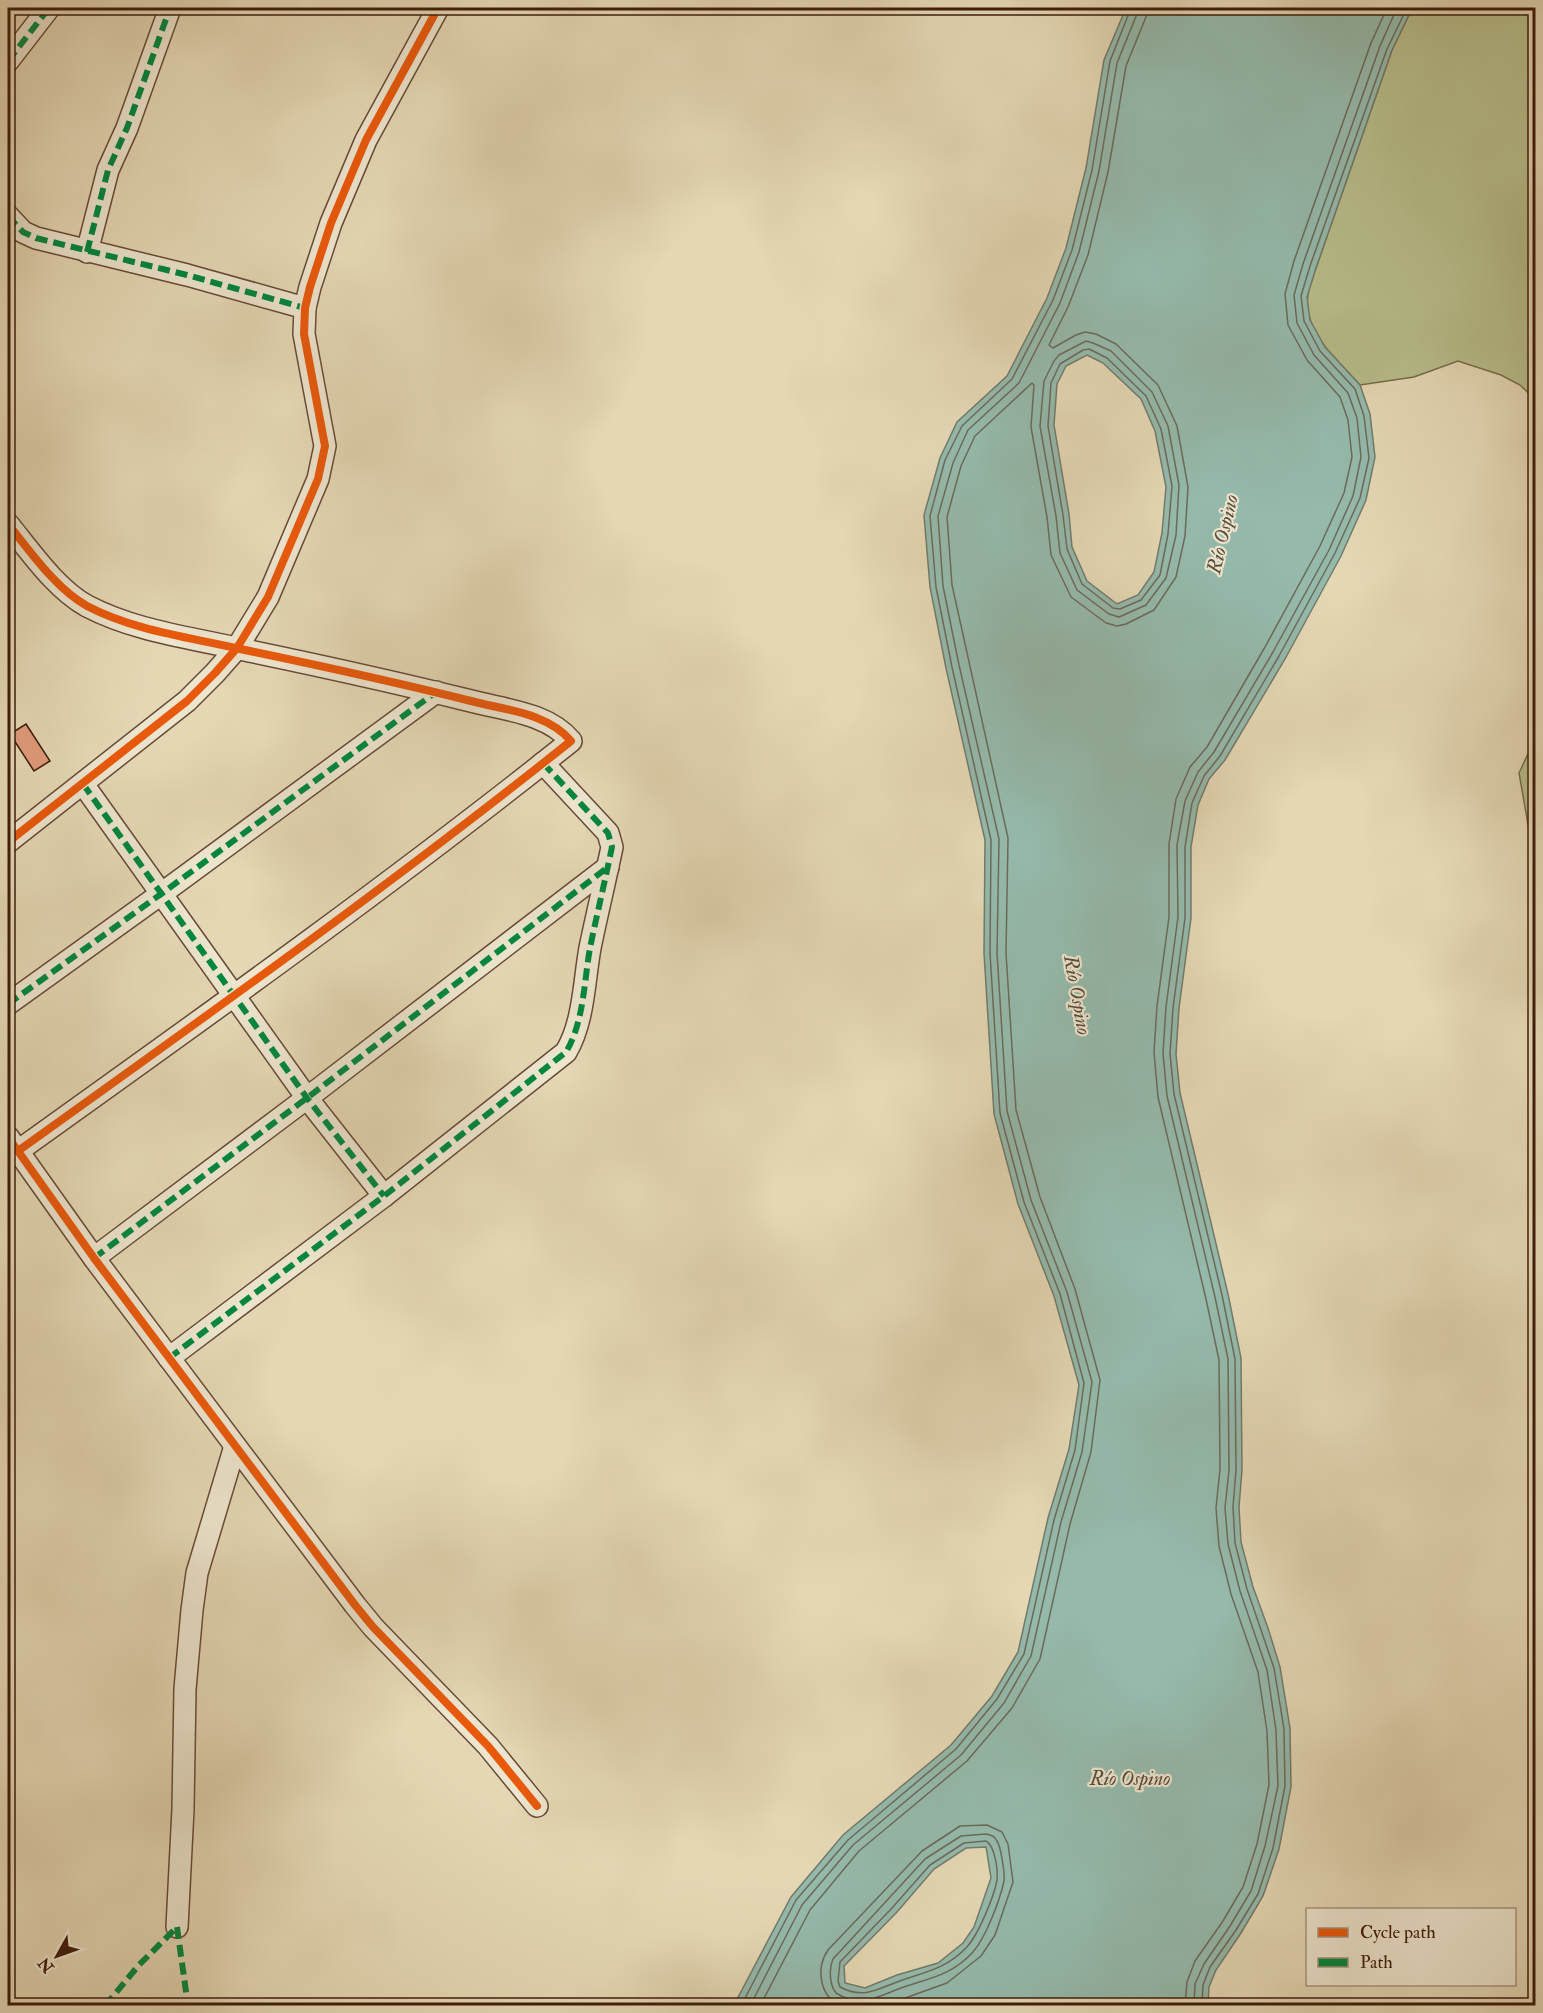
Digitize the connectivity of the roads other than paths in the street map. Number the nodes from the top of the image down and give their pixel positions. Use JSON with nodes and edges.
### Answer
{"nodes":[{"id":1,"x":49,"y":8,"type":"edge"},
{"id":2,"x":170,"y":8,"type":"edge"},
{"id":3,"x":438,"y":8,"type":"edge"},
{"id":4,"x":8,"y":61,"type":"edge"},
{"id":5,"x":8,"y":216,"type":"edge"},
{"id":6,"x":87,"y":252,"type":"junction"},
{"id":7,"x":305,"y":308,"type":"junction"},
{"id":8,"x":8,"y":524,"type":"edge"},
{"id":9,"x":237,"y":648,"type":"junction"},
{"id":10,"x":436,"y":692,"type":"junction"},
{"id":11,"x":543,"y":763,"type":"junction"},
{"id":12,"x":83,"y":784,"type":"junction"},
{"id":13,"x":8,"y":842,"type":"edge"},
{"id":14,"x":608,"y":867,"type":"junction"},
{"id":15,"x":161,"y":894,"type":"junction"},
{"id":16,"x":235,"y":996,"type":"junction"},
{"id":17,"x":8,"y":1004,"type":"edge"},
{"id":18,"x":307,"y":1098,"type":"junction"},
{"id":19,"x":13,"y":1144,"type":"edge"},
{"id":20,"x":384,"y":1196,"type":"junction"},
{"id":21,"x":94,"y":1258,"type":"junction"},
{"id":22,"x":169,"y":1358,"type":"junction"},
{"id":23,"x":235,"y":1446,"type":"junction"},
{"id":24,"x":537,"y":1806,"type":"dead end"},
{"id":25,"x":177,"y":1928,"type":"dead end"}],
"edges":[{"from":1,"to":4,"type":"street"},
{"from":2,"to":6,"type":"street"},
{"from":3,"to":7,"type":"street"},
{"from":5,"to":6,"type":"street"},
{"from":6,"to":7,"type":"street"},
{"from":7,"to":9,"type":"street"},
{"from":8,"to":9,"type":"street"},
{"from":9,"to":10,"type":"street"},
{"from":9,"to":12,"type":"street"},
{"from":10,"to":11,"type":"street"},
{"from":10,"to":15,"type":"street"},
{"from":11,"to":14,"type":"street"},
{"from":11,"to":16,"type":"street"},
{"from":12,"to":13,"type":"street"},
{"from":12,"to":15,"type":"street"},
{"from":14,"to":18,"type":"street"},
{"from":14,"to":20,"type":"street"},
{"from":15,"to":16,"type":"street"},
{"from":15,"to":17,"type":"street"},
{"from":16,"to":18,"type":"street"},
{"from":16,"to":19,"type":"street"},
{"from":18,"to":20,"type":"street"},
{"from":18,"to":21,"type":"street"},
{"from":19,"to":21,"type":"street"},
{"from":20,"to":22,"type":"street"},
{"from":21,"to":22,"type":"street"},
{"from":22,"to":23,"type":"street"},
{"from":23,"to":24,"type":"street"},
{"from":23,"to":25,"type":"street"}]}
